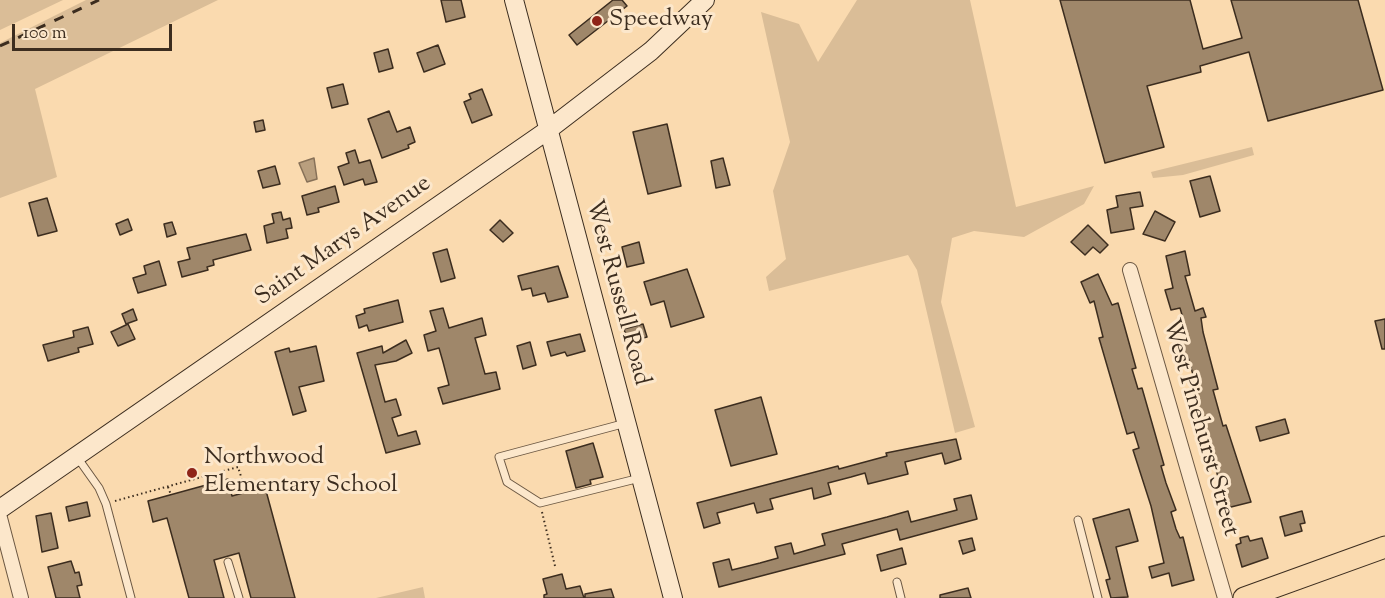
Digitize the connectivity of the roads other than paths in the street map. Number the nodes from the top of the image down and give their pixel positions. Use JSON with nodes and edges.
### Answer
{"nodes":[{"id":1,"x":514,"y":0,"type":"edge"},
{"id":2,"x":705,"y":0,"type":"edge"},
{"id":3,"x":548,"y":130,"type":"junction"},
{"id":4,"x":1130,"y":270,"type":"dead end"},
{"id":5,"x":626,"y":423,"type":"junction"},
{"id":6,"x":77,"y":457,"type":"junction"},
{"id":7,"x":641,"y":478,"type":"junction"},
{"id":8,"x":0,"y":508,"type":"edge"},
{"id":9,"x":0,"y":518,"type":"edge"},
{"id":10,"x":1078,"y":520,"type":"dead end"},
{"id":11,"x":1385,"y":547,"type":"edge"},
{"id":12,"x":228,"y":562,"type":"dead end"},
{"id":13,"x":897,"y":582,"type":"dead end"},
{"id":14,"x":21,"y":598,"type":"edge"},
{"id":15,"x":131,"y":598,"type":"edge"},
{"id":16,"x":238,"y":598,"type":"edge"},
{"id":17,"x":673,"y":598,"type":"edge"},
{"id":18,"x":901,"y":598,"type":"edge"},
{"id":19,"x":1098,"y":598,"type":"edge"},
{"id":20,"x":1225,"y":598,"type":"edge"},
{"id":21,"x":1244,"y":598,"type":"edge"}],
"edges":[{"from":1,"to":3,"type":"main road","name":"West Russell Road"},
{"from":2,"to":3,"type":"main road","name":"Saint Marys Avenue"},
{"from":3,"to":5,"type":"main road","name":"West Russell Road"},
{"from":3,"to":6,"type":"main road","name":"Saint Marys Avenue"},
{"from":4,"to":20,"type":"street","name":"West Pinehurst Street"},
{"from":5,"to":7,"type":"main road","name":"West Russell Road"},
{"from":5,"to":7,"type":"lane"},
{"from":6,"to":8,"type":"main road","name":"Saint Marys Avenue"},
{"from":6,"to":15,"type":"lane"},
{"from":7,"to":17,"type":"main road","name":"West Russell Road"},
{"from":9,"to":14,"type":"street"},
{"from":10,"to":19,"type":"lane"},
{"from":11,"to":21,"type":"main road"},
{"from":12,"to":16,"type":"lane"},
{"from":13,"to":18,"type":"lane"}]}
